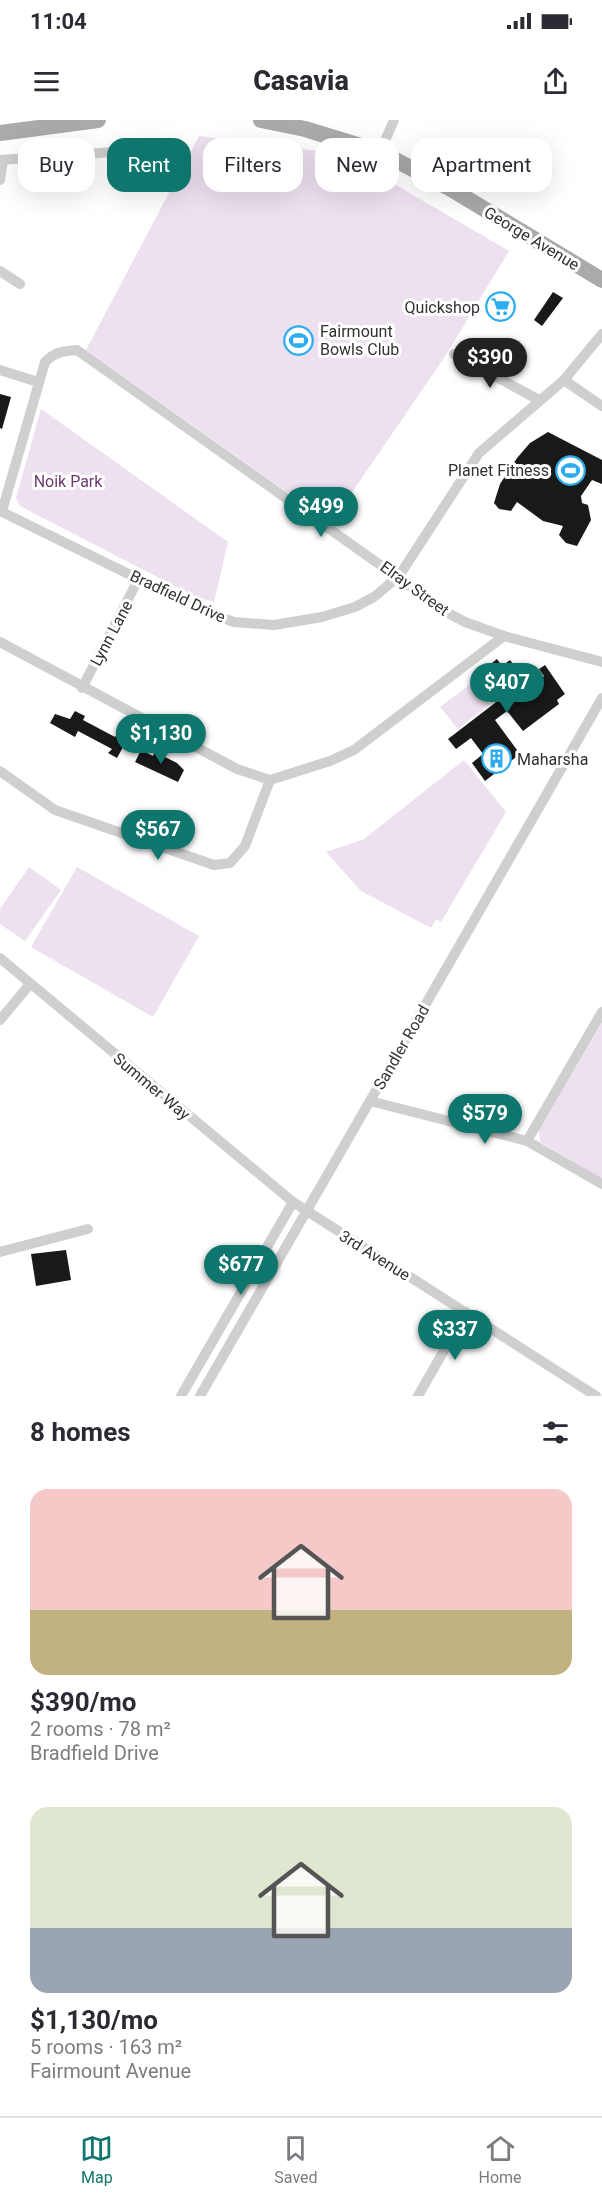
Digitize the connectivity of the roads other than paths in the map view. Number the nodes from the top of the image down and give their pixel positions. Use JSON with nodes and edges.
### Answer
{"nodes":[{"id":1,"x":98,"y":120,"type":"edge"},
{"id":2,"x":261,"y":120,"type":"edge"},
{"id":3,"x":394,"y":120,"type":"edge"},
{"id":4,"x":0,"y":133,"type":"edge"},
{"id":5,"x":334,"y":138,"type":"edge"},
{"id":6,"x":386,"y":138,"type":"edge"},
{"id":7,"x":107,"y":152,"type":"edge"},
{"id":8,"x":1,"y":160,"type":"edge"},
{"id":9,"x":399,"y":162,"type":"edge"},
{"id":10,"x":0,"y":180,"type":"edge"},
{"id":11,"x":0,"y":271,"type":"edge"},
{"id":12,"x":602,"y":280,"type":"edge"},
{"id":13,"x":20,"y":284,"type":"dead end"},
{"id":14,"x":602,"y":334,"type":"edge"},
{"id":15,"x":454,"y":354,"type":"dead end"},
{"id":16,"x":0,"y":370,"type":"edge"},
{"id":17,"x":564,"y":380,"type":"junction"},
{"id":18,"x":38,"y":382,"type":"junction"},
{"id":19,"x":539,"y":400,"type":"junction"},
{"id":20,"x":602,"y":406,"type":"edge"},
{"id":21,"x":1,"y":511,"type":"edge"},
{"id":22,"x":399,"y":576,"type":"junction"},
{"id":23,"x":139,"y":578,"type":"junction"},
{"id":24,"x":504,"y":636,"type":"junction"},
{"id":25,"x":0,"y":642,"type":"edge"},
{"id":26,"x":600,"y":663,"type":"edge"},
{"id":27,"x":82,"y":688,"type":"junction"},
{"id":28,"x":602,"y":698,"type":"edge"},
{"id":29,"x":0,"y":771,"type":"edge"},
{"id":30,"x":270,"y":780,"type":"junction"},
{"id":31,"x":0,"y":958,"type":"edge"},
{"id":32,"x":30,"y":984,"type":"junction"},
{"id":33,"x":602,"y":1012,"type":"edge"},
{"id":34,"x":0,"y":1020,"type":"edge"},
{"id":35,"x":370,"y":1101,"type":"junction"},
{"id":36,"x":527,"y":1141,"type":"junction"},
{"id":37,"x":602,"y":1184,"type":"edge"},
{"id":38,"x":293,"y":1202,"type":"junction"},
{"id":39,"x":306,"y":1211,"type":"junction"},
{"id":40,"x":88,"y":1229,"type":"dead end"},
{"id":41,"x":0,"y":1252,"type":"edge"},
{"id":42,"x":466,"y":1312,"type":"junction"},
{"id":43,"x":181,"y":1396,"type":"edge"},
{"id":44,"x":200,"y":1396,"type":"edge"},
{"id":45,"x":418,"y":1396,"type":"edge"},
{"id":46,"x":596,"y":1396,"type":"edge"}],
"edges":[{"from":1,"to":4,"type":"main road"},
{"from":2,"to":5,"type":"main road","name":"George Avenue"},
{"from":3,"to":6,"type":"street"},
{"from":7,"to":8,"type":"street"},
{"from":8,"to":10,"type":"street"},
{"from":9,"to":12,"type":"main road","name":"George Avenue"},
{"from":11,"to":13,"type":"street"},
{"from":14,"to":17,"type":"street","name":"Bradfield Drive"},
{"from":15,"to":19,"type":"street"},
{"from":16,"to":18,"type":"street"},
{"from":17,"to":19,"type":"street","name":"Bradfield Drive"},
{"from":17,"to":20,"type":"street"},
{"from":18,"to":21,"type":"street"},
{"from":18,"to":22,"type":"street","name":"Elray Street"},
{"from":19,"to":22,"type":"street","name":"Bradfield Drive"},
{"from":21,"to":23,"type":"street","name":"Bradfield Drive"},
{"from":22,"to":23,"type":"street","name":"Bradfield Drive"},
{"from":22,"to":24,"type":"street","name":"Elray Street"},
{"from":23,"to":27,"type":"street","name":"Lynn Lane"},
{"from":24,"to":26,"type":"street","name":"Elray Street"},
{"from":24,"to":30,"type":"street"},
{"from":25,"to":27,"type":"street"},
{"from":27,"to":30,"type":"street"},
{"from":28,"to":35,"type":"street","name":"Sandler Road"},
{"from":29,"to":30,"type":"street"},
{"from":31,"to":32,"type":"street","name":"Summer Way"},
{"from":32,"to":34,"type":"street"},
{"from":32,"to":38,"type":"street","name":"Summer Way"},
{"from":33,"to":36,"type":"street"},
{"from":35,"to":36,"type":"street"},
{"from":35,"to":39,"type":"street","name":"Sandler Road"},
{"from":36,"to":37,"type":"street"},
{"from":38,"to":39,"type":"street","name":"Summer Way"},
{"from":38,"to":43,"type":"street"},
{"from":39,"to":42,"type":"street","name":"3rd Avenue"},
{"from":39,"to":44,"type":"street","name":"Sandler Road"},
{"from":40,"to":41,"type":"street"},
{"from":42,"to":45,"type":"street"},
{"from":42,"to":46,"type":"street","name":"3rd Avenue"}]}
